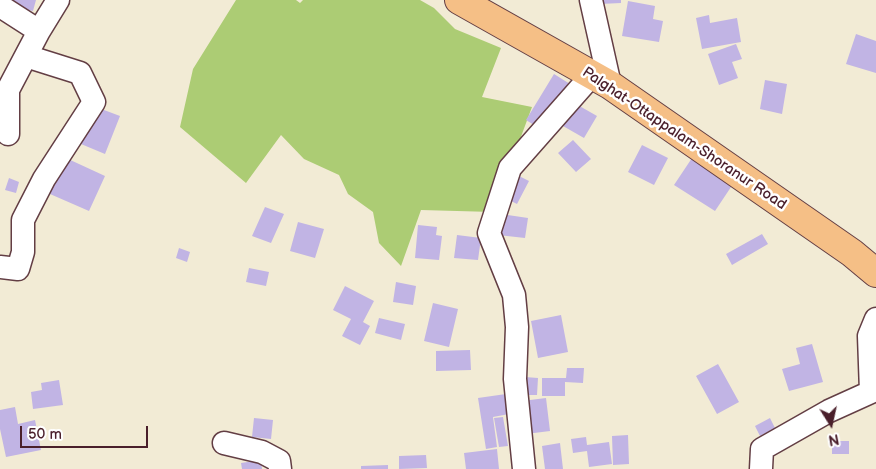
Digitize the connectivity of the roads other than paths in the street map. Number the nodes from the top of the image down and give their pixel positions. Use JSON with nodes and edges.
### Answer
{"nodes":[{"id":1,"x":58,"y":0,"type":"edge"},
{"id":2,"x":459,"y":0,"type":"edge"},
{"id":3,"x":591,"y":0,"type":"edge"},
{"id":4,"x":0,"y":6,"type":"edge"},
{"id":5,"x":39,"y":31,"type":"junction"},
{"id":6,"x":26,"y":56,"type":"junction"},
{"id":7,"x":601,"y":80,"type":"junction"},
{"id":8,"x":8,"y":134,"type":"dead end"},
{"id":9,"x":0,"y":267,"type":"edge"},
{"id":10,"x":876,"y":273,"type":"edge"},
{"id":11,"x":876,"y":319,"type":"edge"},
{"id":12,"x":224,"y":443,"type":"dead end"},
{"id":13,"x":280,"y":469,"type":"edge"},
{"id":14,"x":524,"y":469,"type":"edge"},
{"id":15,"x":761,"y":469,"type":"edge"}],
"edges":[{"from":1,"to":5,"type":"street"},
{"from":2,"to":7,"type":"main road","name":"Palghat-Ottappalam-Shoranur Road"},
{"from":3,"to":7,"type":"street"},
{"from":4,"to":5,"type":"street"},
{"from":5,"to":6,"type":"street"},
{"from":6,"to":8,"type":"street"},
{"from":6,"to":9,"type":"street"},
{"from":7,"to":10,"type":"main road","name":"Palghat-Ottappalam-Shoranur Road"},
{"from":7,"to":14,"type":"street"},
{"from":11,"to":15,"type":"street"},
{"from":12,"to":13,"type":"street"}]}
